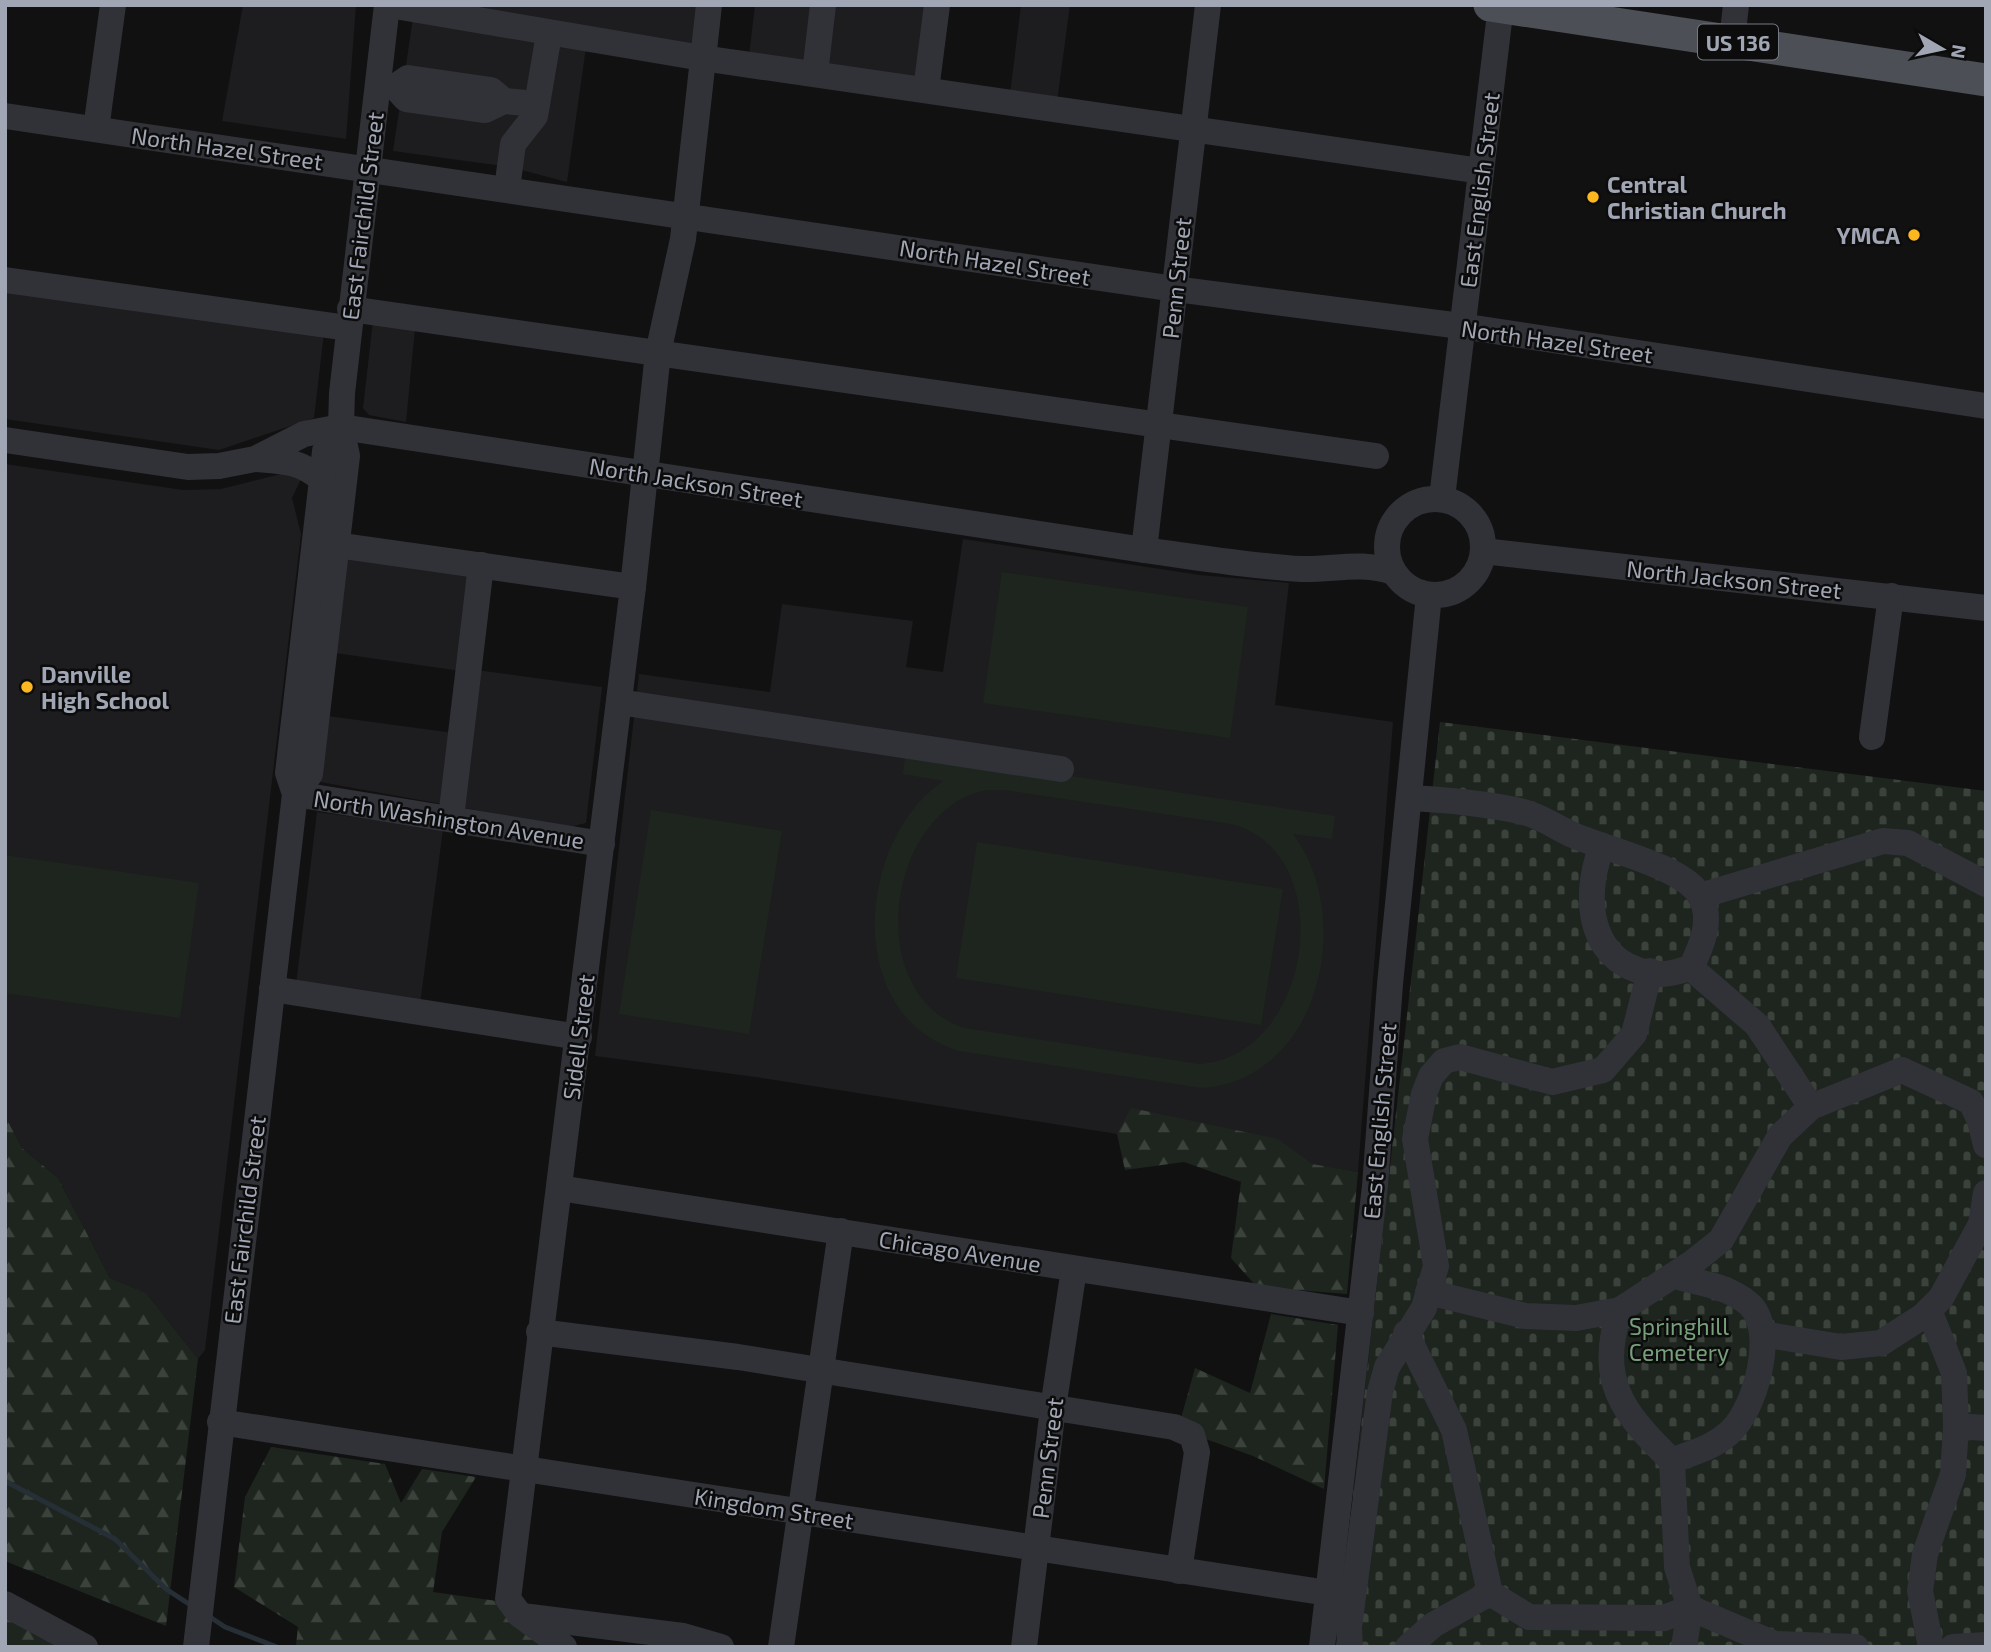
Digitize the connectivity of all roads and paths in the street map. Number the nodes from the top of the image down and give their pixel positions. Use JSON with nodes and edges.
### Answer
{"nodes":[{"id":1,"x":113,"y":5,"type":"edge"},
{"id":2,"x":388,"y":5,"type":"edge"},
{"id":3,"x":709,"y":5,"type":"edge"},
{"id":4,"x":823,"y":5,"type":"edge"},
{"id":5,"x":937,"y":5,"type":"edge"},
{"id":6,"x":1208,"y":5,"type":"edge"},
{"id":7,"x":1736,"y":5,"type":"edge"},
{"id":8,"x":1497,"y":6,"type":"edge"},
{"id":9,"x":550,"y":34,"type":"junction"},
{"id":10,"x":1732,"y":41,"type":"junction"},
{"id":11,"x":702,"y":58,"type":"junction"},
{"id":12,"x":815,"y":73,"type":"junction"},
{"id":13,"x":1986,"y":80,"type":"edge"},
{"id":14,"x":386,"y":87,"type":"junction"},
{"id":15,"x":926,"y":90,"type":"junction"},
{"id":16,"x":537,"y":104,"type":"junction"},
{"id":17,"x":5,"y":116,"type":"edge"},
{"id":18,"x":96,"y":129,"type":"junction"},
{"id":19,"x":1193,"y":129,"type":"junction"},
{"id":20,"x":367,"y":168,"type":"junction"},
{"id":21,"x":1481,"y":171,"type":"junction"},
{"id":22,"x":507,"y":189,"type":"junction"},
{"id":23,"x":685,"y":215,"type":"junction"},
{"id":24,"x":5,"y":279,"type":"edge"},
{"id":25,"x":1175,"y":289,"type":"junction"},
{"id":26,"x":349,"y":318,"type":"junction"},
{"id":27,"x":1461,"y":326,"type":"junction"},
{"id":28,"x":658,"y":354,"type":"junction"},
{"id":29,"x":1986,"y":406,"type":"edge"},
{"id":30,"x":1160,"y":424,"type":"junction"},
{"id":31,"x":341,"y":427,"type":"junction"},
{"id":32,"x":5,"y":440,"type":"edge"},
{"id":33,"x":1376,"y":456,"type":"dead end"},
{"id":34,"x":255,"y":459,"type":"junction"},
{"id":35,"x":646,"y":475,"type":"junction"},
{"id":36,"x":322,"y":480,"type":"junction"},
{"id":37,"x":1442,"y":498,"type":"junction"},
{"id":38,"x":336,"y":545,"type":"junction"},
{"id":39,"x":1144,"y":550,"type":"junction"},
{"id":40,"x":1483,"y":551,"type":"junction"},
{"id":41,"x":481,"y":565,"type":"junction"},
{"id":42,"x":1392,"y":572,"type":"junction"},
{"id":43,"x":633,"y":587,"type":"junction"},
{"id":44,"x":1429,"y":596,"type":"junction"},
{"id":45,"x":1891,"y":596,"type":"junction"},
{"id":46,"x":1986,"y":608,"type":"edge"},
{"id":47,"x":619,"y":702,"type":"junction"},
{"id":48,"x":1872,"y":737,"type":"dead end"},
{"id":49,"x":1061,"y":769,"type":"dead end"},
{"id":50,"x":296,"y":794,"type":"junction"},
{"id":51,"x":1409,"y":799,"type":"junction"},
{"id":52,"x":451,"y":818,"type":"junction"},
{"id":53,"x":602,"y":844,"type":"junction"},
{"id":54,"x":1602,"y":846,"type":"junction"},
{"id":55,"x":1986,"y":884,"type":"edge"},
{"id":56,"x":1700,"y":896,"type":"junction"},
{"id":57,"x":1691,"y":968,"type":"junction"},
{"id":58,"x":1650,"y":971,"type":"junction"},
{"id":59,"x":272,"y":989,"type":"junction"},
{"id":60,"x":579,"y":1037,"type":"junction"},
{"id":61,"x":1811,"y":1107,"type":"junction"},
{"id":62,"x":1986,"y":1145,"type":"edge"},
{"id":63,"x":559,"y":1188,"type":"junction"},
{"id":64,"x":1986,"y":1193,"type":"edge"},
{"id":65,"x":841,"y":1231,"type":"junction"},
{"id":66,"x":1073,"y":1269,"type":"junction"},
{"id":67,"x":1674,"y":1276,"type":"junction"},
{"id":68,"x":1428,"y":1292,"type":"junction"},
{"id":69,"x":1620,"y":1310,"type":"junction"},
{"id":70,"x":1929,"y":1310,"type":"junction"},
{"id":71,"x":1361,"y":1314,"type":"junction"},
{"id":72,"x":540,"y":1332,"type":"junction"},
{"id":73,"x":1406,"y":1333,"type":"junction"},
{"id":74,"x":1762,"y":1334,"type":"junction"},
{"id":75,"x":819,"y":1371,"type":"junction"},
{"id":76,"x":1052,"y":1408,"type":"junction"},
{"id":77,"x":220,"y":1422,"type":"junction"},
{"id":78,"x":1956,"y":1426,"type":"junction"},
{"id":79,"x":1986,"y":1428,"type":"edge"},
{"id":80,"x":1672,"y":1461,"type":"junction"},
{"id":81,"x":523,"y":1468,"type":"junction"},
{"id":82,"x":799,"y":1512,"type":"junction"},
{"id":83,"x":1035,"y":1548,"type":"junction"},
{"id":84,"x":1179,"y":1571,"type":"junction"},
{"id":85,"x":1328,"y":1593,"type":"junction"},
{"id":86,"x":1490,"y":1593,"type":"junction"},
{"id":87,"x":5,"y":1604,"type":"edge"},
{"id":88,"x":514,"y":1607,"type":"junction"},
{"id":89,"x":1690,"y":1608,"type":"junction"},
{"id":90,"x":1986,"y":1645,"type":"edge"},
{"id":91,"x":85,"y":1647,"type":"edge"},
{"id":92,"x":196,"y":1647,"type":"edge"},
{"id":93,"x":564,"y":1647,"type":"edge"},
{"id":94,"x":721,"y":1647,"type":"edge"},
{"id":95,"x":781,"y":1647,"type":"edge"},
{"id":96,"x":1024,"y":1647,"type":"edge"},
{"id":97,"x":1322,"y":1647,"type":"edge"},
{"id":98,"x":1350,"y":1647,"type":"edge"},
{"id":99,"x":1408,"y":1647,"type":"edge"},
{"id":100,"x":1684,"y":1647,"type":"edge"},
{"id":101,"x":1856,"y":1647,"type":"edge"},
{"id":102,"x":1931,"y":1647,"type":"edge"},
{"id":103,"x":1953,"y":1647,"type":"edge"}],
"edges":[{"from":1,"to":18,"type":"street"},
{"from":2,"to":9,"type":"street"},
{"from":2,"to":14,"type":"street","name":"East Fairchild Street"},
{"from":3,"to":11,"type":"street","name":"Sidell Street"},
{"from":4,"to":12,"type":"street"},
{"from":5,"to":15,"type":"street"},
{"from":6,"to":19,"type":"street","name":"Penn Street"},
{"from":7,"to":10,"type":"street"},
{"from":8,"to":10,"type":"main road","number":"US 136"},
{"from":8,"to":21,"type":"street","name":"East English Street"},
{"from":9,"to":11,"type":"street"},
{"from":9,"to":16,"type":"street"},
{"from":10,"to":13,"type":"main road","number":"US 136"},
{"from":11,"to":12,"type":"street"},
{"from":11,"to":23,"type":"street","name":"Sidell Street"},
{"from":12,"to":15,"type":"street"},
{"from":14,"to":16,"type":"street"},
{"from":14,"to":20,"type":"street","name":"East Fairchild Street"},
{"from":15,"to":19,"type":"street"},
{"from":16,"to":22,"type":"street"},
{"from":17,"to":18,"type":"street","name":"North Hazel Street"},
{"from":18,"to":20,"type":"street","name":"North Hazel Street"},
{"from":19,"to":21,"type":"street"},
{"from":19,"to":25,"type":"street","name":"Penn Street"},
{"from":20,"to":22,"type":"street","name":"North Hazel Street"},
{"from":20,"to":26,"type":"street","name":"East Fairchild Street"},
{"from":21,"to":27,"type":"street","name":"East English Street"},
{"from":22,"to":23,"type":"street","name":"North Hazel Street"},
{"from":23,"to":25,"type":"street","name":"North Hazel Street"},
{"from":23,"to":28,"type":"street","name":"Sidell Street"},
{"from":24,"to":26,"type":"street"},
{"from":25,"to":27,"type":"street","name":"North Hazel Street"},
{"from":25,"to":30,"type":"street","name":"Penn Street"},
{"from":26,"to":28,"type":"street"},
{"from":26,"to":31,"type":"street","name":"East Fairchild Street"},
{"from":27,"to":29,"type":"street","name":"North Hazel Street"},
{"from":27,"to":37,"type":"street","name":"East English Street"},
{"from":28,"to":30,"type":"street"},
{"from":28,"to":35,"type":"street","name":"Sidell Street"},
{"from":30,"to":33,"type":"street"},
{"from":30,"to":39,"type":"street","name":"Penn Street"},
{"from":31,"to":34,"type":"street","name":"North Jackson Street"},
{"from":31,"to":35,"type":"street","name":"North Jackson Street"},
{"from":31,"to":36,"type":"street","name":"East Fairchild Street"},
{"from":31,"to":38,"type":"street","name":"East Fairchild Street"},
{"from":32,"to":34,"type":"street","name":"North Jackson Street"},
{"from":34,"to":36,"type":"street"},
{"from":35,"to":39,"type":"street","name":"North Jackson Street"},
{"from":35,"to":43,"type":"street","name":"Sidell Street"},
{"from":36,"to":50,"type":"street","name":"East Fairchild Street"},
{"from":37,"to":40,"type":"street"},
{"from":37,"to":42,"type":"street"},
{"from":38,"to":41,"type":"street"},
{"from":38,"to":50,"type":"street","name":"East Fairchild Street"},
{"from":39,"to":42,"type":"street","name":"North Jackson Street"},
{"from":40,"to":44,"type":"street"},
{"from":40,"to":45,"type":"street","name":"North Jackson Street"},
{"from":41,"to":43,"type":"street"},
{"from":41,"to":52,"type":"street"},
{"from":42,"to":44,"type":"street"},
{"from":43,"to":47,"type":"street","name":"Sidell Street"},
{"from":44,"to":51,"type":"street","name":"East English Street"},
{"from":45,"to":46,"type":"street","name":"North Jackson Street"},
{"from":45,"to":48,"type":"street"},
{"from":47,"to":49,"type":"street"},
{"from":47,"to":53,"type":"street","name":"Sidell Street"},
{"from":50,"to":52,"type":"street","name":"North Washington Avenue"},
{"from":50,"to":59,"type":"street","name":"East Fairchild Street"},
{"from":51,"to":54,"type":"street"},
{"from":51,"to":71,"type":"street","name":"East English Street"},
{"from":52,"to":53,"type":"street","name":"North Washington Avenue"},
{"from":53,"to":60,"type":"street","name":"Sidell Street"},
{"from":54,"to":56,"type":"street"},
{"from":54,"to":58,"type":"street"},
{"from":55,"to":56,"type":"street"},
{"from":56,"to":57,"type":"street"},
{"from":57,"to":58,"type":"street"},
{"from":57,"to":61,"type":"street"},
{"from":58,"to":68,"type":"street"},
{"from":59,"to":60,"type":"street"},
{"from":59,"to":77,"type":"street","name":"East Fairchild Street"},
{"from":60,"to":63,"type":"street","name":"Sidell Street"},
{"from":61,"to":62,"type":"street"},
{"from":61,"to":67,"type":"street"},
{"from":63,"to":65,"type":"street","name":"Chicago Avenue"},
{"from":63,"to":72,"type":"street","name":"Sidell Street"},
{"from":64,"to":70,"type":"street"},
{"from":65,"to":66,"type":"street","name":"Chicago Avenue"},
{"from":65,"to":75,"type":"street"},
{"from":66,"to":71,"type":"street","name":"Chicago Avenue"},
{"from":66,"to":76,"type":"street","name":"Penn Street"},
{"from":67,"to":69,"type":"street"},
{"from":67,"to":74,"type":"street"},
{"from":68,"to":69,"type":"street"},
{"from":68,"to":73,"type":"street"},
{"from":69,"to":80,"type":"street"},
{"from":70,"to":74,"type":"street"},
{"from":70,"to":78,"type":"street"},
{"from":71,"to":85,"type":"street","name":"East English Street"},
{"from":72,"to":75,"type":"street"},
{"from":72,"to":81,"type":"street","name":"Sidell Street"},
{"from":73,"to":86,"type":"street"},
{"from":73,"to":98,"type":"street"},
{"from":74,"to":80,"type":"street"},
{"from":75,"to":76,"type":"street"},
{"from":75,"to":82,"type":"street"},
{"from":76,"to":83,"type":"street","name":"Penn Street"},
{"from":76,"to":84,"type":"street"},
{"from":77,"to":81,"type":"street","name":"Kingdom Street"},
{"from":77,"to":92,"type":"street","name":"East Fairchild Street"},
{"from":78,"to":79,"type":"street"},
{"from":78,"to":102,"type":"street"},
{"from":80,"to":89,"type":"street"},
{"from":81,"to":82,"type":"street","name":"Kingdom Street"},
{"from":81,"to":88,"type":"street","name":"Sidell Street"},
{"from":82,"to":83,"type":"street","name":"Kingdom Street"},
{"from":82,"to":95,"type":"street"},
{"from":83,"to":84,"type":"street","name":"Kingdom Street"},
{"from":83,"to":96,"type":"street","name":"Penn Street"},
{"from":84,"to":85,"type":"street","name":"Kingdom Street"},
{"from":85,"to":97,"type":"street","name":"East English Street"},
{"from":86,"to":89,"type":"street"},
{"from":86,"to":99,"type":"street"},
{"from":87,"to":91,"type":"street"},
{"from":88,"to":93,"type":"street"},
{"from":88,"to":94,"type":"street"},
{"from":89,"to":100,"type":"street"},
{"from":89,"to":101,"type":"street"},
{"from":90,"to":103,"type":"street"}]}
